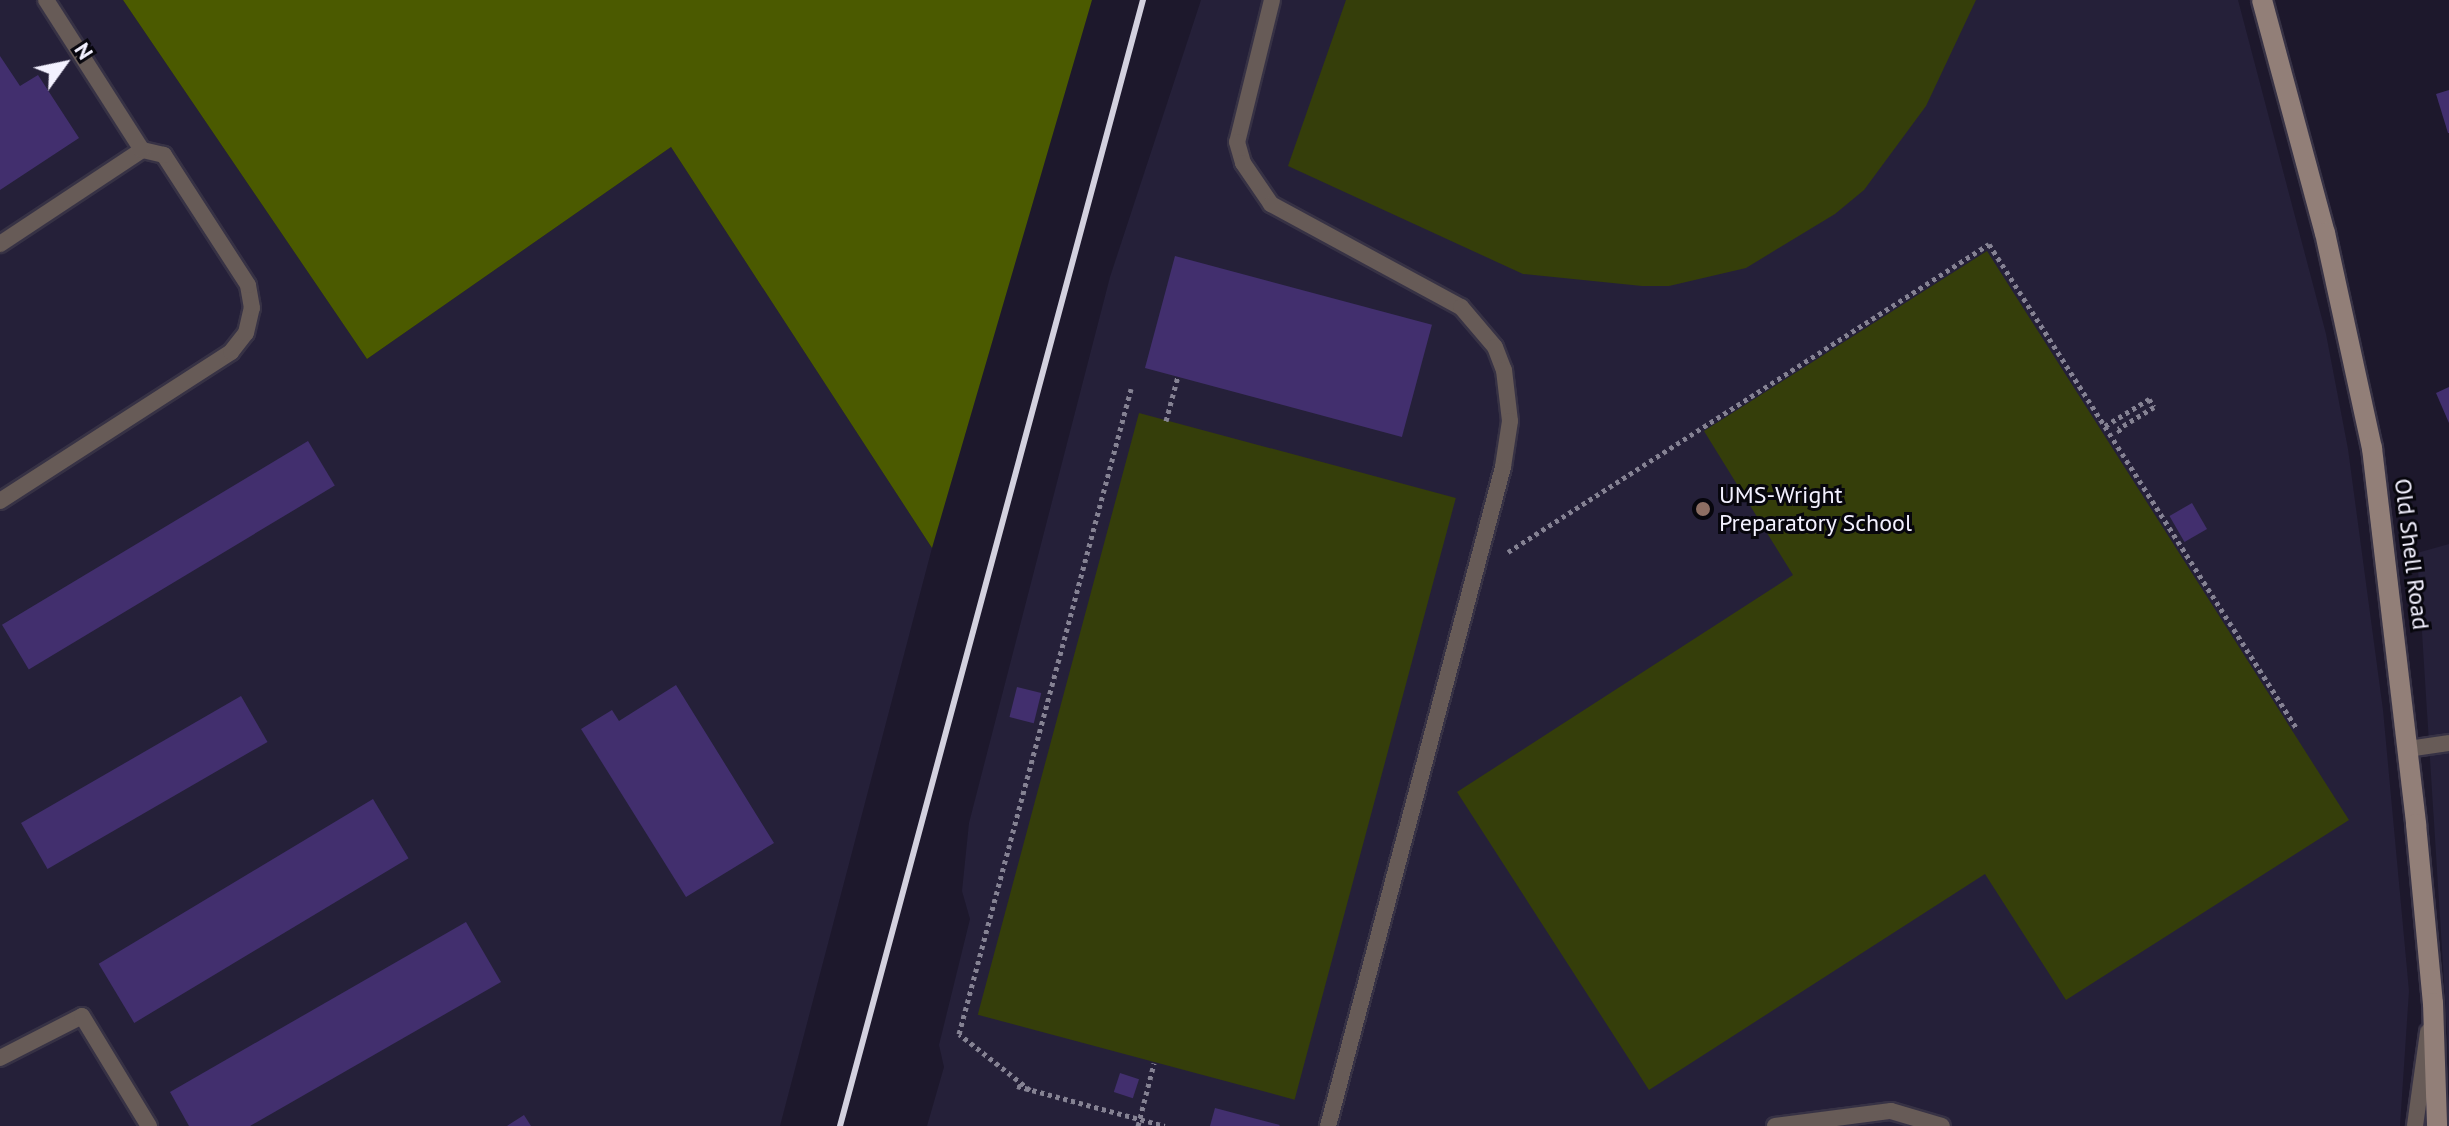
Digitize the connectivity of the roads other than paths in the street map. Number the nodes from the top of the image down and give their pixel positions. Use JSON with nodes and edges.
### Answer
{"nodes":[{"id":1,"x":46,"y":0,"type":"edge"},
{"id":2,"x":1272,"y":0,"type":"edge"},
{"id":3,"x":2262,"y":0,"type":"edge"},
{"id":4,"x":142,"y":150,"type":"junction"},
{"id":5,"x":0,"y":244,"type":"edge"},
{"id":6,"x":0,"y":501,"type":"edge"},
{"id":7,"x":2449,"y":743,"type":"edge"},
{"id":8,"x":2408,"y":749,"type":"junction"},
{"id":9,"x":2433,"y":1003,"type":"junction"},
{"id":10,"x":0,"y":1058,"type":"edge"},
{"id":11,"x":149,"y":1126,"type":"edge"},
{"id":12,"x":1328,"y":1126,"type":"edge"},
{"id":13,"x":1775,"y":1126,"type":"edge"},
{"id":14,"x":1942,"y":1126,"type":"edge"},
{"id":15,"x":2415,"y":1126,"type":"edge"},
{"id":16,"x":2437,"y":1126,"type":"edge"}],
"edges":[{"from":1,"to":4,"type":"lane"},
{"from":2,"to":12,"type":"lane"},
{"from":3,"to":8,"type":"street","name":"Old Shell Road"},
{"from":4,"to":5,"type":"lane"},
{"from":4,"to":6,"type":"lane"},
{"from":7,"to":8,"type":"lane"},
{"from":8,"to":9,"type":"street","name":"Old Shell Road"},
{"from":9,"to":15,"type":"lane"},
{"from":9,"to":16,"type":"street","name":"Old Shell Road"},
{"from":10,"to":11,"type":"lane"},
{"from":13,"to":14,"type":"lane"}]}
